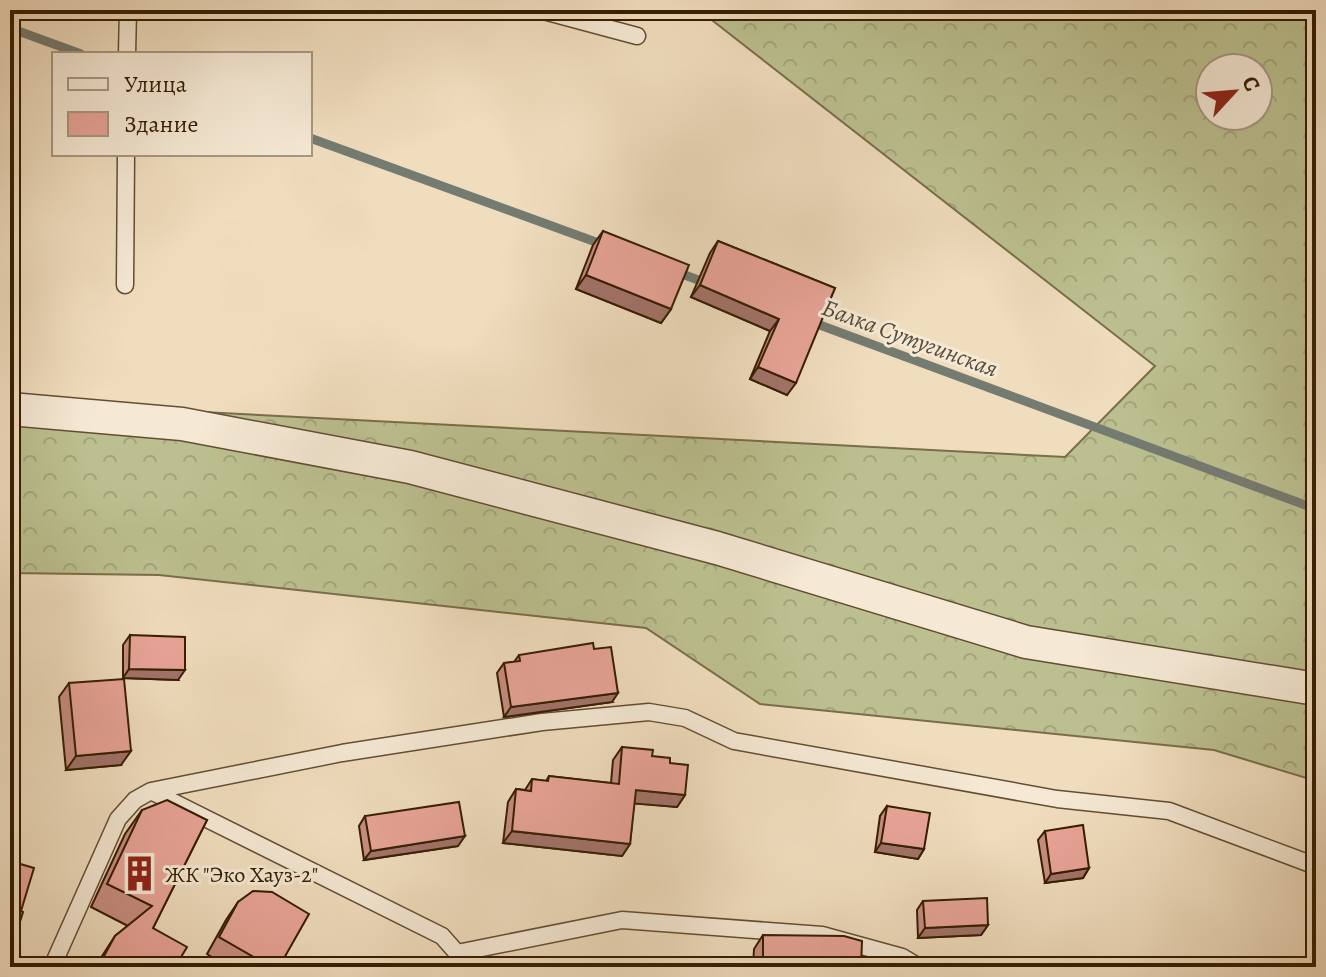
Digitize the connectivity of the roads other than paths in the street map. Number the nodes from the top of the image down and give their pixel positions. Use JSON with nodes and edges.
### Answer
{"nodes":[{"id":1,"x":128,"y":10,"type":"edge"},
{"id":2,"x":540,"y":10,"type":"edge"},
{"id":3,"x":637,"y":36,"type":"dead end"},
{"id":4,"x":127,"y":52,"type":"edge"},
{"id":5,"x":126,"y":156,"type":"edge"},
{"id":6,"x":125,"y":285,"type":"dead end"},
{"id":7,"x":10,"y":409,"type":"edge"},
{"id":8,"x":1316,"y":689,"type":"edge"},
{"id":9,"x":151,"y":791,"type":"junction"},
{"id":10,"x":1316,"y":866,"type":"edge"},
{"id":11,"x":460,"y":960,"type":"edge"},
{"id":12,"x":52,"y":967,"type":"edge"},
{"id":13,"x":919,"y":967,"type":"edge"}],
"edges":[{"from":1,"to":4,"type":"lane"},
{"from":2,"to":3,"type":"lane"},
{"from":5,"to":6,"type":"lane"},
{"from":7,"to":8,"type":"street"},
{"from":9,"to":10,"type":"lane"},
{"from":9,"to":11,"type":"lane"},
{"from":9,"to":12,"type":"lane"},
{"from":11,"to":13,"type":"lane"}]}
